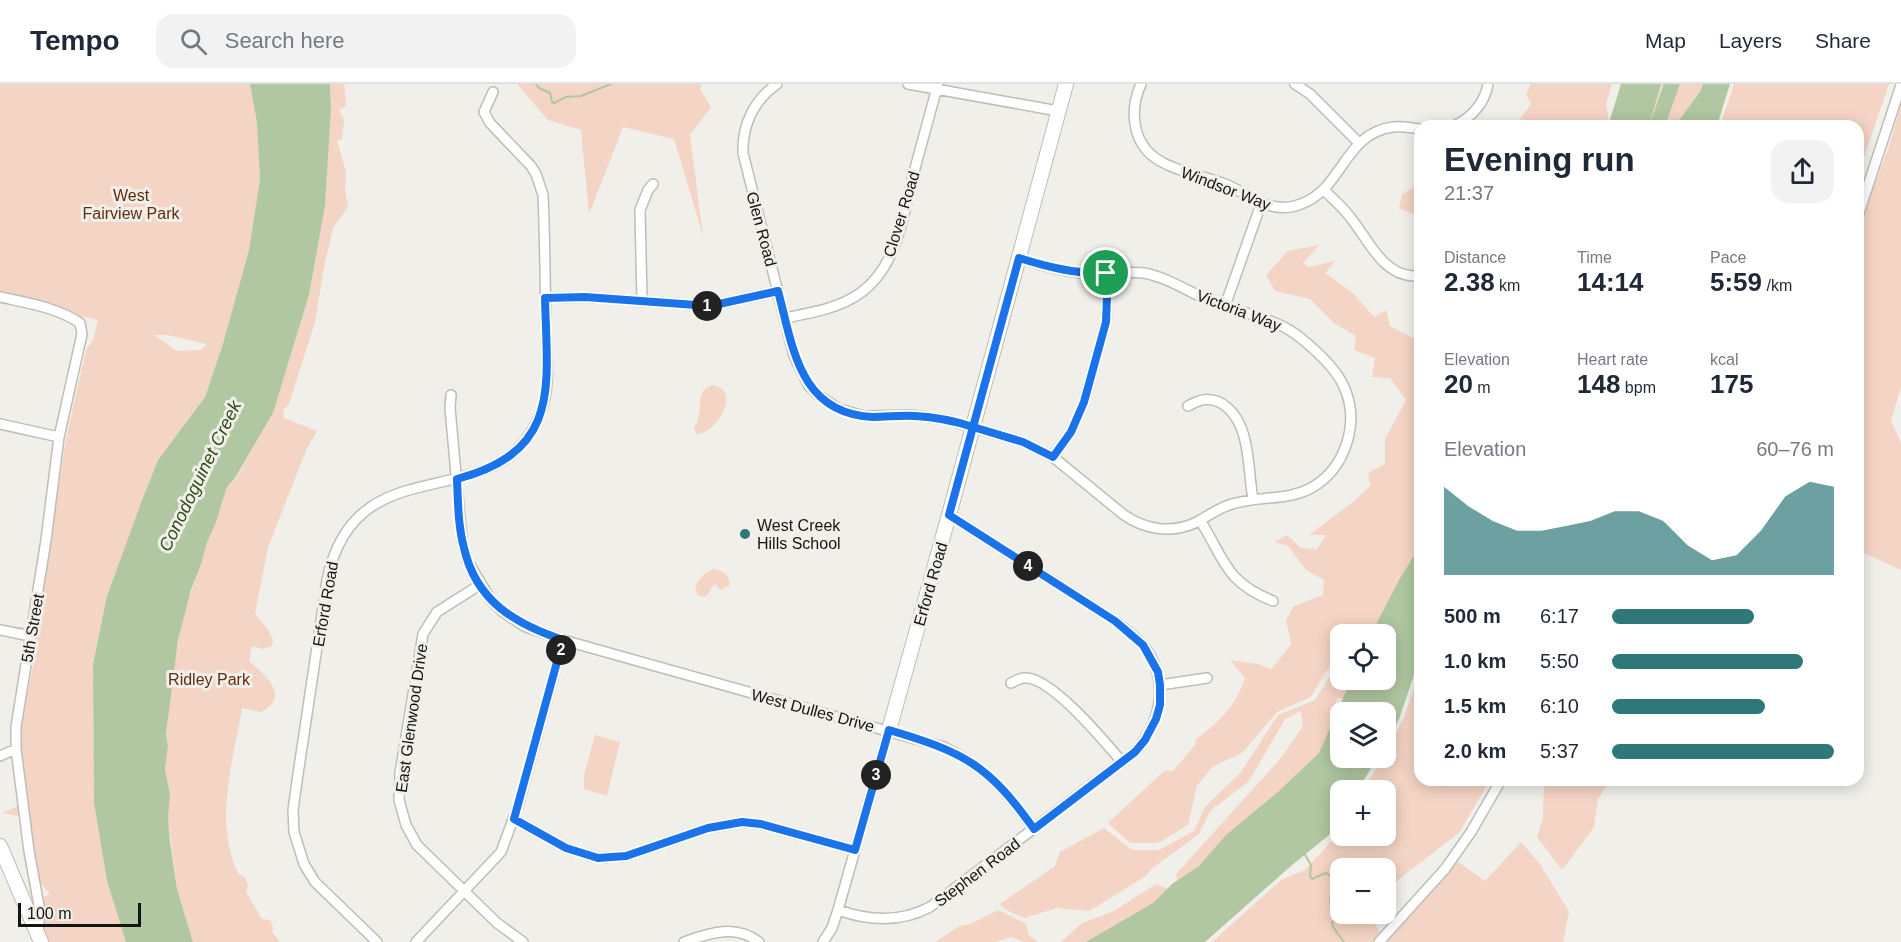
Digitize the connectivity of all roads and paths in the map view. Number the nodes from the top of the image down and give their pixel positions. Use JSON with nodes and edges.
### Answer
{"nodes":[{"id":1,"x":777,"y":84,"type":"edge"},
{"id":2,"x":908,"y":84,"type":"edge"},
{"id":3,"x":1066,"y":84,"type":"edge"},
{"id":4,"x":1141,"y":84,"type":"edge"},
{"id":5,"x":1295,"y":84,"type":"edge"},
{"id":6,"x":1488,"y":84,"type":"edge"},
{"id":7,"x":1901,"y":85,"type":"edge"},
{"id":8,"x":938,"y":86,"type":"edge"},
{"id":9,"x":493,"y":92,"type":"dead end"},
{"id":10,"x":1058,"y":111,"type":"junction"},
{"id":11,"x":1463,"y":120,"type":"edge"},
{"id":12,"x":1414,"y":128,"type":"edge"},
{"id":13,"x":1359,"y":143,"type":"junction"},
{"id":14,"x":653,"y":184,"type":"dead end"},
{"id":15,"x":1324,"y":190,"type":"junction"},
{"id":16,"x":1864,"y":198,"type":"edge"},
{"id":17,"x":1261,"y":204,"type":"junction"},
{"id":18,"x":1019,"y":258,"type":"junction"},
{"id":19,"x":1106,"y":273,"type":"junction"},
{"id":20,"x":1413,"y":276,"type":"dead end"},
{"id":21,"x":778,"y":291,"type":"junction"},
{"id":22,"x":0,"y":297,"type":"edge"},
{"id":23,"x":545,"y":298,"type":"junction"},
{"id":24,"x":642,"y":301,"type":"junction"},
{"id":25,"x":1225,"y":306,"type":"junction"},
{"id":26,"x":785,"y":318,"type":"junction"},
{"id":27,"x":451,"y":395,"type":"dead end"},
{"id":28,"x":1188,"y":406,"type":"dead end"},
{"id":29,"x":0,"y":424,"type":"edge"},
{"id":30,"x":973,"y":427,"type":"junction"},
{"id":31,"x":59,"y":437,"type":"junction"},
{"id":32,"x":1053,"y":457,"type":"junction"},
{"id":33,"x":457,"y":479,"type":"junction"},
{"id":34,"x":1253,"y":499,"type":"junction"},
{"id":35,"x":949,"y":515,"type":"junction"},
{"id":36,"x":1200,"y":520,"type":"junction"},
{"id":37,"x":481,"y":584,"type":"junction"},
{"id":38,"x":1273,"y":601,"type":"dead end"},
{"id":39,"x":0,"y":630,"type":"edge"},
{"id":40,"x":30,"y":636,"type":"junction"},
{"id":41,"x":563,"y":640,"type":"junction"},
{"id":42,"x":1207,"y":678,"type":"dead end"},
{"id":43,"x":1011,"y":682,"type":"dead end"},
{"id":44,"x":1160,"y":685,"type":"junction"},
{"id":45,"x":889,"y":730,"type":"junction"},
{"id":46,"x":16,"y":749,"type":"junction"},
{"id":47,"x":0,"y":756,"type":"edge"},
{"id":48,"x":1122,"y":762,"type":"junction"},
{"id":49,"x":1498,"y":786,"type":"edge"},
{"id":50,"x":514,"y":819,"type":"junction"},
{"id":51,"x":1034,"y":829,"type":"junction"},
{"id":52,"x":0,"y":846,"type":"edge"},
{"id":53,"x":855,"y":850,"type":"junction"},
{"id":54,"x":465,"y":892,"type":"junction"},
{"id":55,"x":838,"y":910,"type":"junction"},
{"id":56,"x":39,"y":938,"type":"edge"},
{"id":57,"x":377,"y":942,"type":"edge"},
{"id":58,"x":416,"y":942,"type":"edge"},
{"id":59,"x":523,"y":942,"type":"edge"},
{"id":60,"x":684,"y":942,"type":"edge"},
{"id":61,"x":759,"y":942,"type":"edge"},
{"id":62,"x":822,"y":942,"type":"edge"},
{"id":63,"x":1379,"y":942,"type":"edge"}],
"edges":[{"from":1,"to":21,"type":"street","name":"Glen Road"},
{"from":2,"to":8,"type":"street"},
{"from":3,"to":10,"type":"street","name":"Erford Road"},
{"from":4,"to":17,"type":"street","name":"Windsor Way"},
{"from":5,"to":13,"type":"street"},
{"from":6,"to":11,"type":"street"},
{"from":7,"to":16,"type":"street"},
{"from":8,"to":10,"type":"street"},
{"from":8,"to":26,"type":"street","name":"Clover Road"},
{"from":9,"to":23,"type":"street","name":"Erford Road"},
{"from":10,"to":18,"type":"street","name":"Erford Road"},
{"from":12,"to":13,"type":"street","name":"Windsor Way"},
{"from":13,"to":15,"type":"street","name":"Windsor Way"},
{"from":14,"to":24,"type":"street"},
{"from":15,"to":17,"type":"street","name":"Windsor Way"},
{"from":15,"to":20,"type":"street"},
{"from":17,"to":25,"type":"street"},
{"from":18,"to":19,"type":"street","name":"Victoria Way"},
{"from":18,"to":30,"type":"street","name":"Erford Road"},
{"from":19,"to":25,"type":"street","name":"Victoria Way"},
{"from":19,"to":32,"type":"street"},
{"from":21,"to":24,"type":"street"},
{"from":21,"to":26,"type":"street","name":"Glen Road"},
{"from":22,"to":31,"type":"street","name":"5th Street"},
{"from":23,"to":24,"type":"street"},
{"from":23,"to":33,"type":"street","name":"Erford Road"},
{"from":25,"to":34,"type":"street","name":"Victoria Way"},
{"from":26,"to":30,"type":"street","name":"Glen Road"},
{"from":27,"to":33,"type":"street","name":"West Dulles Drive"},
{"from":28,"to":34,"type":"street"},
{"from":29,"to":31,"type":"street"},
{"from":30,"to":32,"type":"street","name":"Victoria Way"},
{"from":30,"to":35,"type":"street","name":"Erford Road"},
{"from":31,"to":40,"type":"street","name":"5th Street"},
{"from":32,"to":36,"type":"street","name":"Victoria Way"},
{"from":33,"to":37,"type":"street","name":"West Dulles Drive"},
{"from":33,"to":57,"type":"street","name":"Erford Road"},
{"from":34,"to":36,"type":"street","name":"Victoria Way"},
{"from":35,"to":44,"type":"street","name":"Stephen Road"},
{"from":35,"to":45,"type":"street","name":"Erford Road"},
{"from":36,"to":38,"type":"street"},
{"from":37,"to":41,"type":"street","name":"West Dulles Drive"},
{"from":37,"to":54,"type":"street","name":"East Glenwood Drive"},
{"from":39,"to":40,"type":"street"},
{"from":40,"to":46,"type":"street","name":"5th Street"},
{"from":41,"to":45,"type":"street","name":"West Dulles Drive"},
{"from":41,"to":50,"type":"street"},
{"from":42,"to":44,"type":"street"},
{"from":43,"to":48,"type":"street"},
{"from":44,"to":48,"type":"street","name":"Stephen Road"},
{"from":45,"to":51,"type":"street","name":"West Dulles Drive"},
{"from":45,"to":53,"type":"street","name":"Erford Road"},
{"from":46,"to":47,"type":"street"},
{"from":46,"to":56,"type":"street","name":"5th Street"},
{"from":48,"to":51,"type":"street","name":"Stephen Road"},
{"from":49,"to":63,"type":"street"},
{"from":50,"to":53,"type":"street"},
{"from":50,"to":54,"type":"street"},
{"from":51,"to":55,"type":"street","name":"Stephen Road"},
{"from":52,"to":56,"type":"street"},
{"from":53,"to":55,"type":"street","name":"Erford Road"},
{"from":54,"to":58,"type":"street"},
{"from":54,"to":59,"type":"street","name":"East Glenwood Drive"},
{"from":55,"to":62,"type":"street","name":"Erford Road"},
{"from":60,"to":61,"type":"street"}]}
